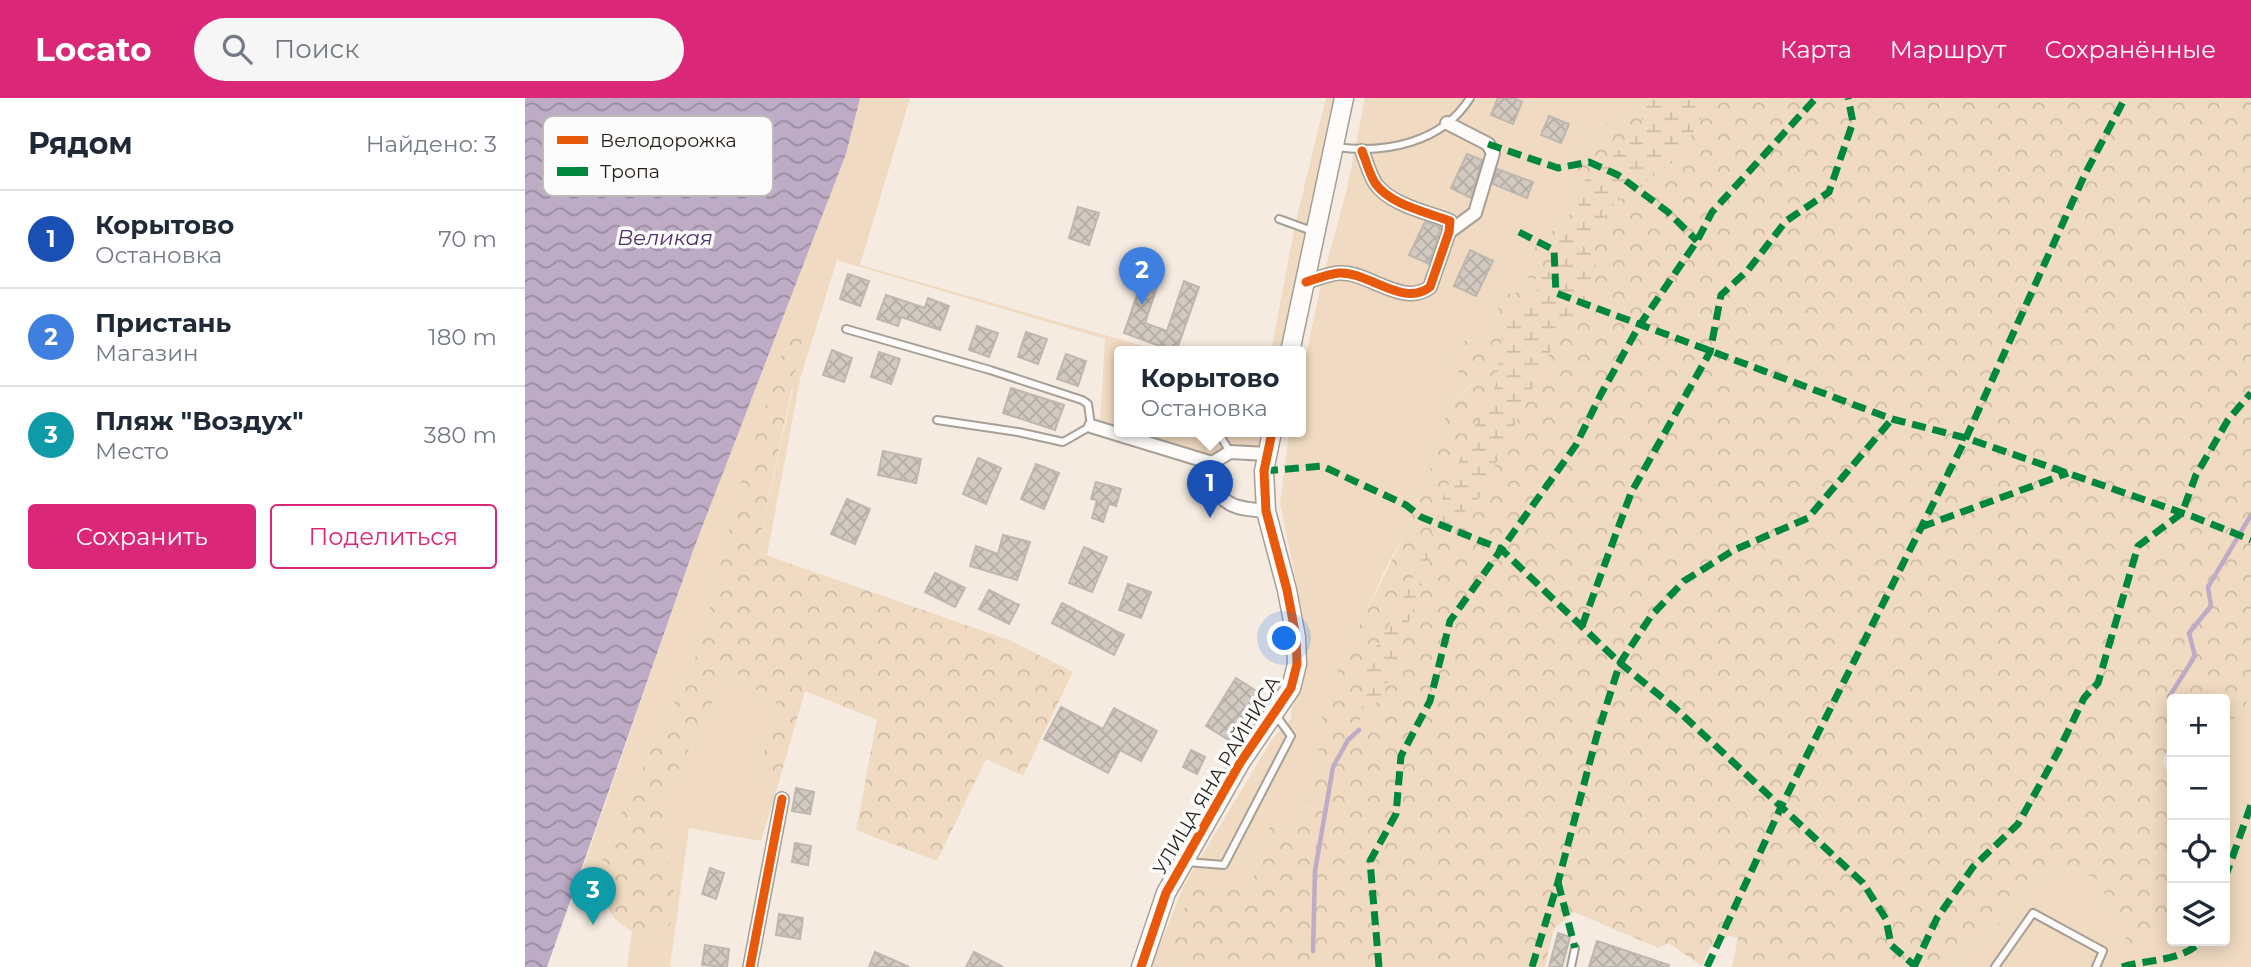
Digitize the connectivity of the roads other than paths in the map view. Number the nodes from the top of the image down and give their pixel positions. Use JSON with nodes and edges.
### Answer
{"nodes":[{"id":1,"x":1344,"y":98,"type":"edge"},
{"id":2,"x":1470,"y":98,"type":"edge"},
{"id":3,"x":1447,"y":123,"type":"junction"},
{"id":4,"x":1334,"y":147,"type":"junction"},
{"id":5,"x":1362,"y":151,"type":"junction"},
{"id":6,"x":1279,"y":219,"type":"dead end"},
{"id":7,"x":1450,"y":232,"type":"junction"},
{"id":8,"x":1316,"y":233,"type":"junction"},
{"id":9,"x":1306,"y":282,"type":"junction"},
{"id":10,"x":846,"y":329,"type":"dead end"},
{"id":11,"x":1291,"y":346,"type":"edge"},
{"id":12,"x":937,"y":420,"type":"dead end"},
{"id":13,"x":1091,"y":426,"type":"junction"},
{"id":14,"x":1114,"y":433,"type":"edge"},
{"id":15,"x":1127,"y":437,"type":"edge"},
{"id":16,"x":1221,"y":437,"type":"edge"},
{"id":17,"x":1271,"y":437,"type":"edge"},
{"id":18,"x":1230,"y":452,"type":"junction"},
{"id":19,"x":1268,"y":454,"type":"junction"},
{"id":20,"x":1212,"y":463,"type":"junction"},
{"id":21,"x":1266,"y":511,"type":"junction"},
{"id":22,"x":1274,"y":712,"type":"junction"},
{"id":23,"x":782,"y":799,"type":"dead end"},
{"id":24,"x":1184,"y":862,"type":"junction"},
{"id":25,"x":1575,"y":948,"type":"dead end"},
{"id":26,"x":750,"y":967,"type":"edge"},
{"id":27,"x":1141,"y":967,"type":"edge"},
{"id":28,"x":1571,"y":967,"type":"edge"},
{"id":29,"x":1995,"y":967,"type":"edge"},
{"id":30,"x":2096,"y":967,"type":"edge"}],
"edges":[{"from":1,"to":4,"type":"street"},
{"from":2,"to":3,"type":"lane"},
{"from":3,"to":5,"type":"lane"},
{"from":3,"to":7,"type":"street"},
{"from":4,"to":5,"type":"lane"},
{"from":4,"to":8,"type":"street"},
{"from":5,"to":7,"type":"street"},
{"from":6,"to":8,"type":"lane"},
{"from":7,"to":9,"type":"street"},
{"from":8,"to":9,"type":"street"},
{"from":9,"to":11,"type":"street"},
{"from":10,"to":13,"type":"lane"},
{"from":12,"to":13,"type":"lane"},
{"from":13,"to":14,"type":"street"},
{"from":15,"to":20,"type":"street"},
{"from":16,"to":18,"type":"lane"},
{"from":17,"to":19,"type":"street","name":"УЛИЦА ЯНА РАЙНИСА"},
{"from":18,"to":19,"type":"street"},
{"from":18,"to":20,"type":"street"},
{"from":19,"to":21,"type":"street","name":"УЛИЦА ЯНА РАЙНИСА"},
{"from":20,"to":21,"type":"street"},
{"from":21,"to":22,"type":"street","name":"УЛИЦА ЯНА РАЙНИСА"},
{"from":22,"to":24,"type":"street","name":"УЛИЦА ЯНА РАЙНИСА"},
{"from":22,"to":24,"type":"lane"},
{"from":23,"to":26,"type":"street"},
{"from":24,"to":27,"type":"street","name":"УЛИЦА ЯНА РАЙНИСА"},
{"from":25,"to":28,"type":"lane"},
{"from":29,"to":30,"type":"lane"}]}
